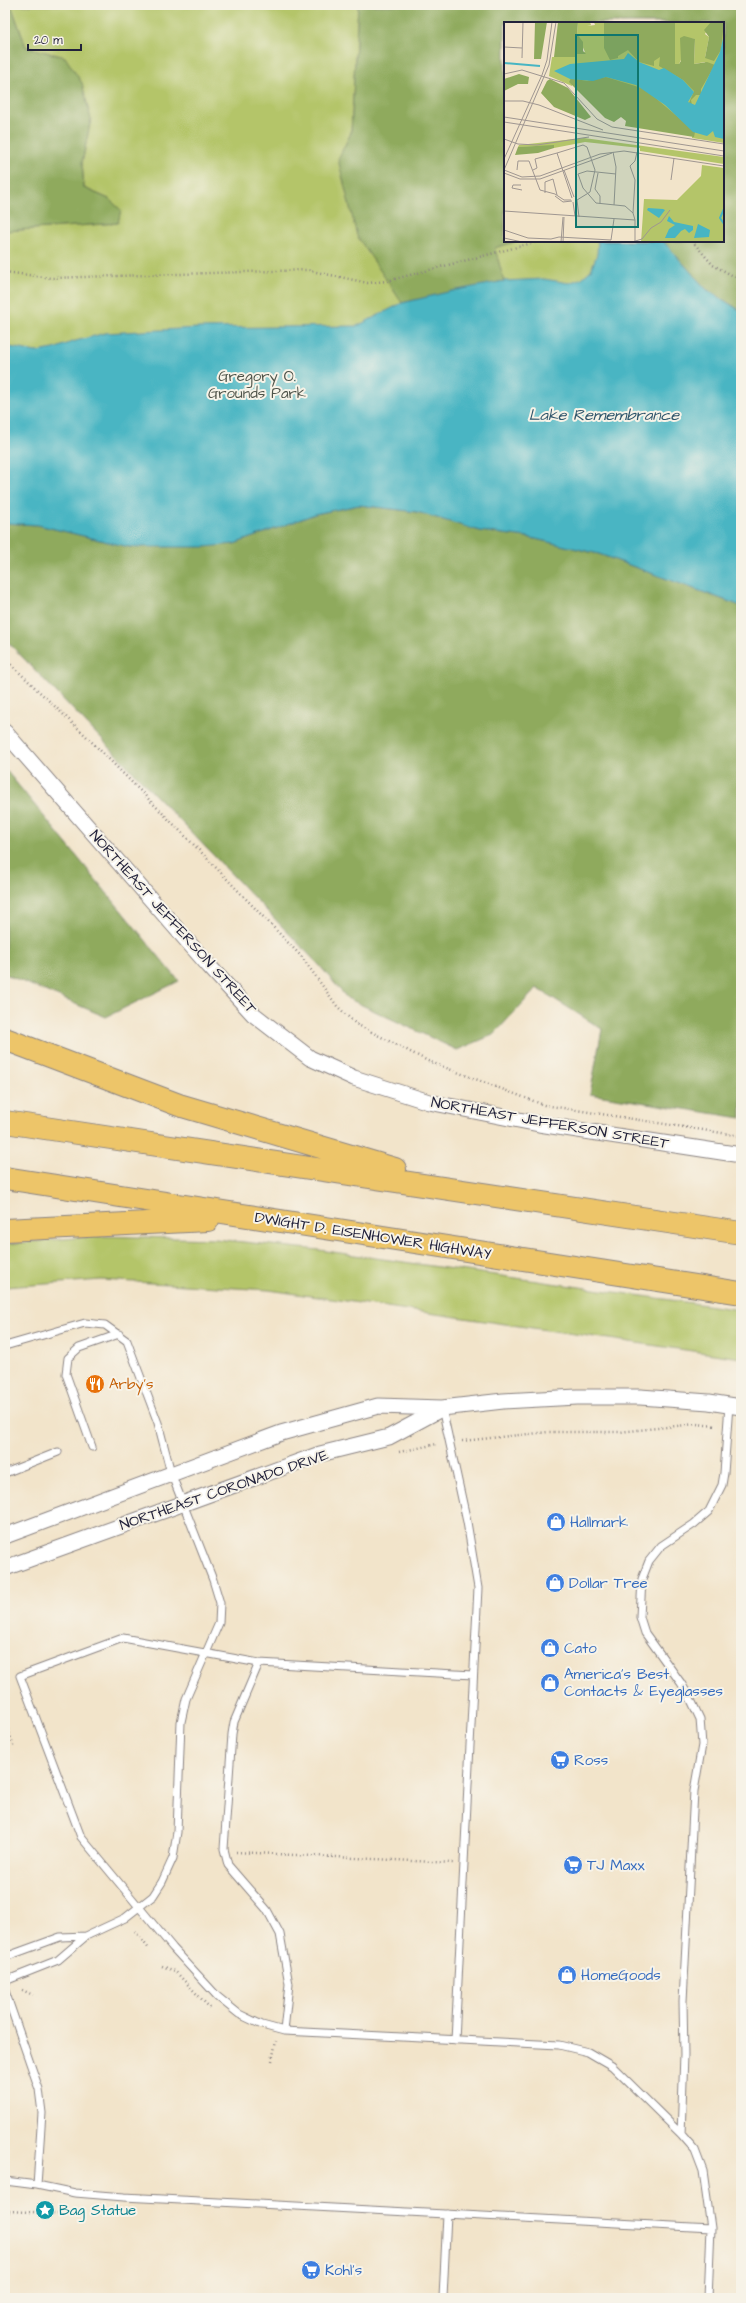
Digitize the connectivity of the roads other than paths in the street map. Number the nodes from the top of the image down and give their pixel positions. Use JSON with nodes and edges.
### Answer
{"nodes":[{"id":1,"x":5,"y":732,"type":"edge"},
{"id":2,"x":5,"y":1039,"type":"edge"},
{"id":3,"x":5,"y":1122,"type":"edge"},
{"id":4,"x":741,"y":1155,"type":"edge"},
{"id":5,"x":5,"y":1178,"type":"edge"},
{"id":6,"x":471,"y":1192,"type":"junction"},
{"id":7,"x":254,"y":1218,"type":"junction"},
{"id":8,"x":5,"y":1230,"type":"edge"},
{"id":9,"x":741,"y":1233,"type":"edge"},
{"id":10,"x":741,"y":1293,"type":"edge"},
{"id":11,"x":119,"y":1334,"type":"junction"},
{"id":12,"x":5,"y":1346,"type":"edge"},
{"id":13,"x":735,"y":1406,"type":"edge"},
{"id":14,"x":442,"y":1408,"type":"junction"},
{"id":15,"x":92,"y":1447,"type":"dead end"},
{"id":16,"x":58,"y":1452,"type":"dead end"},
{"id":17,"x":171,"y":1472,"type":"junction"},
{"id":18,"x":5,"y":1473,"type":"edge"},
{"id":19,"x":183,"y":1503,"type":"junction"},
{"id":20,"x":5,"y":1536,"type":"edge"},
{"id":21,"x":5,"y":1568,"type":"edge"},
{"id":22,"x":207,"y":1653,"type":"junction"},
{"id":23,"x":259,"y":1663,"type":"junction"},
{"id":24,"x":474,"y":1674,"type":"junction"},
{"id":25,"x":140,"y":1906,"type":"junction"},
{"id":26,"x":86,"y":1936,"type":"junction"},
{"id":27,"x":5,"y":1957,"type":"edge"},
{"id":28,"x":5,"y":1981,"type":"edge"},
{"id":29,"x":5,"y":1991,"type":"edge"},
{"id":30,"x":284,"y":2031,"type":"junction"},
{"id":31,"x":455,"y":2040,"type":"junction"},
{"id":32,"x":681,"y":2134,"type":"junction"},
{"id":33,"x":5,"y":2181,"type":"edge"},
{"id":34,"x":37,"y":2185,"type":"junction"},
{"id":35,"x":447,"y":2214,"type":"junction"},
{"id":36,"x":711,"y":2228,"type":"junction"},
{"id":37,"x":442,"y":2298,"type":"edge"},
{"id":38,"x":708,"y":2298,"type":"edge"}],
"edges":[{"from":1,"to":4,"type":"street","name":"NORTHEAST JEFFERSON STREET"},
{"from":2,"to":6,"type":"highway"},
{"from":3,"to":6,"type":"highway"},
{"from":5,"to":7,"type":"highway","name":"DWIGHT D. EISENHOWER HIGHWAY"},
{"from":6,"to":9,"type":"highway"},
{"from":7,"to":8,"type":"highway"},
{"from":7,"to":10,"type":"highway","name":"DWIGHT D. EISENHOWER HIGHWAY"},
{"from":11,"to":12,"type":"lane"},
{"from":11,"to":15,"type":"lane"},
{"from":11,"to":17,"type":"lane"},
{"from":13,"to":14,"type":"street","name":"NORTHEAST CORONADO DRIVE"},
{"from":13,"to":32,"type":"lane"},
{"from":14,"to":17,"type":"street","name":"NORTHEAST CORONADO DRIVE"},
{"from":14,"to":19,"type":"street","name":"NORTHEAST CORONADO DRIVE"},
{"from":14,"to":24,"type":"lane"},
{"from":16,"to":18,"type":"lane"},
{"from":17,"to":19,"type":"lane"},
{"from":17,"to":20,"type":"street","name":"NORTHEAST CORONADO DRIVE"},
{"from":19,"to":21,"type":"street","name":"NORTHEAST CORONADO DRIVE"},
{"from":19,"to":22,"type":"lane"},
{"from":22,"to":23,"type":"lane"},
{"from":22,"to":25,"type":"lane"},
{"from":22,"to":25,"type":"lane"},
{"from":23,"to":24,"type":"lane"},
{"from":23,"to":30,"type":"lane"},
{"from":24,"to":31,"type":"lane"},
{"from":25,"to":26,"type":"lane"},
{"from":25,"to":30,"type":"lane"},
{"from":26,"to":27,"type":"lane"},
{"from":26,"to":28,"type":"lane"},
{"from":29,"to":34,"type":"lane"},
{"from":30,"to":31,"type":"lane"},
{"from":31,"to":32,"type":"lane"},
{"from":32,"to":36,"type":"lane"},
{"from":33,"to":34,"type":"lane"},
{"from":34,"to":35,"type":"lane"},
{"from":35,"to":36,"type":"lane"},
{"from":35,"to":37,"type":"lane"},
{"from":36,"to":38,"type":"lane"}]}
